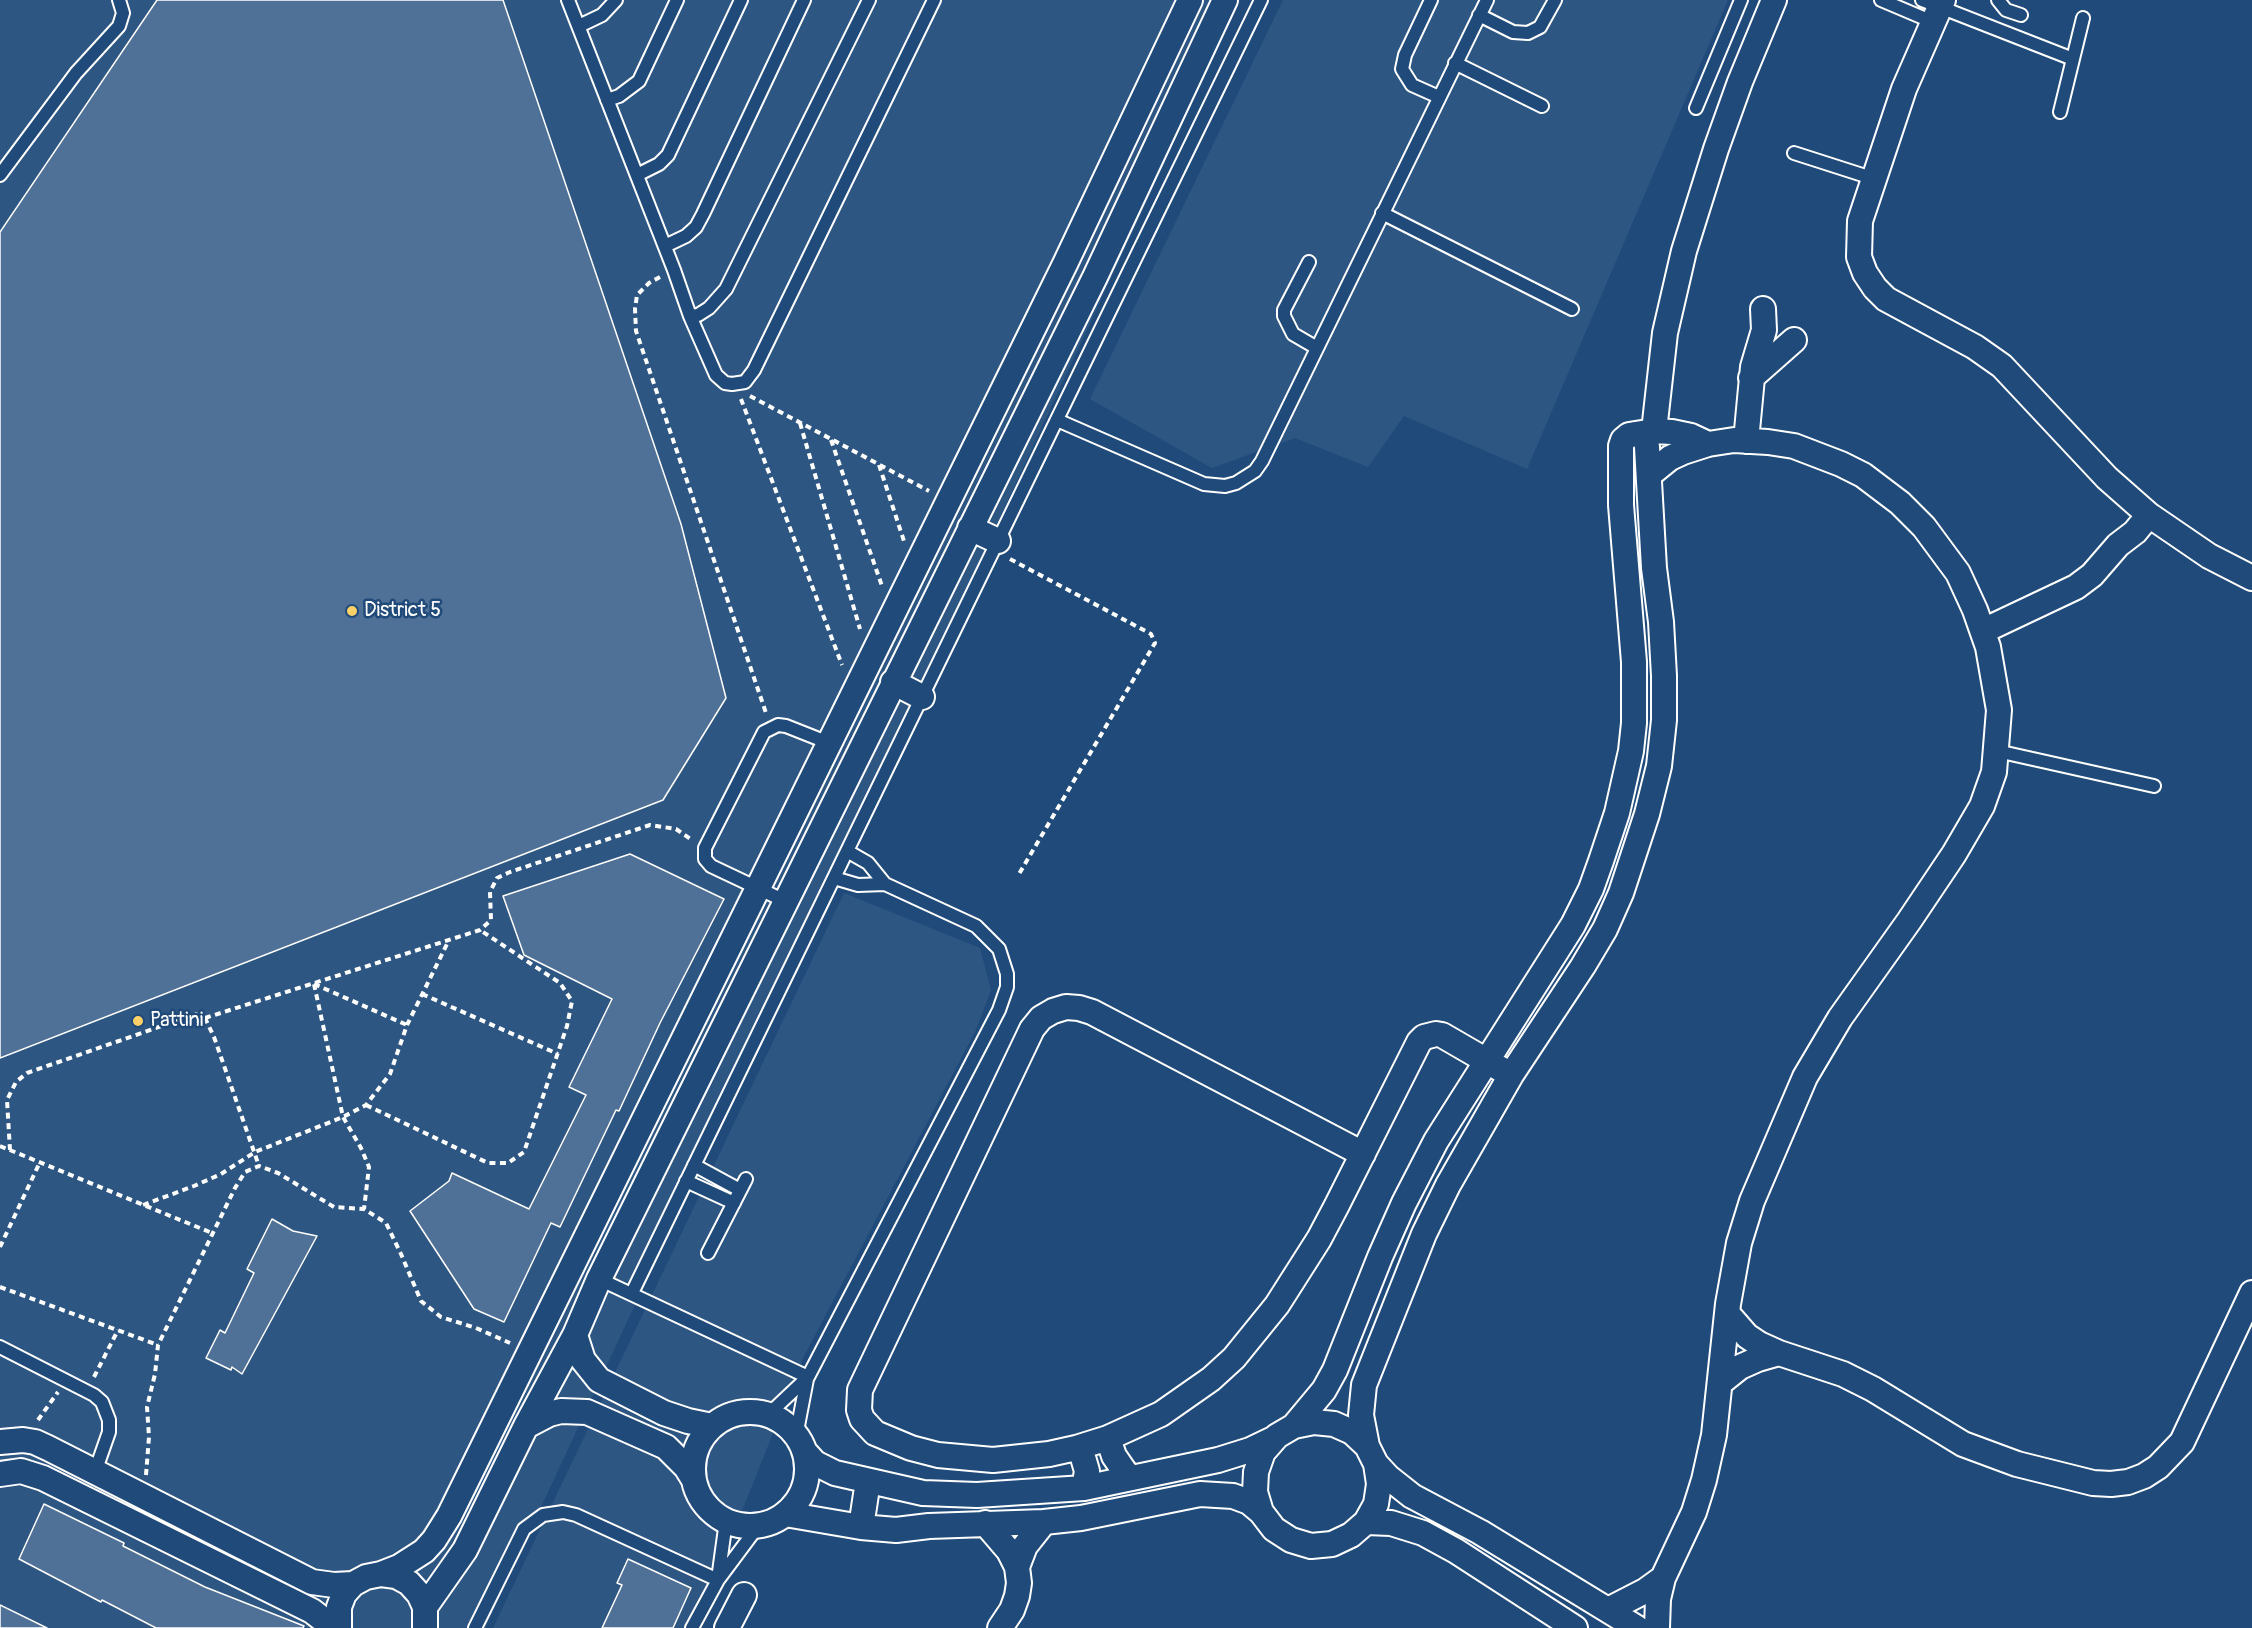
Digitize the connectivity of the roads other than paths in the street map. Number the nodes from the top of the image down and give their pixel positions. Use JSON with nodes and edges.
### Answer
{"nodes":[{"id":1,"x":119,"y":0,"type":"edge"},
{"id":2,"x":568,"y":0,"type":"edge"},
{"id":3,"x":616,"y":0,"type":"edge"},
{"id":4,"x":677,"y":0,"type":"edge"},
{"id":5,"x":741,"y":0,"type":"edge"},
{"id":6,"x":804,"y":0,"type":"edge"},
{"id":7,"x":869,"y":0,"type":"edge"},
{"id":8,"x":934,"y":0,"type":"edge"},
{"id":9,"x":1191,"y":0,"type":"edge"},
{"id":10,"x":1225,"y":0,"type":"edge"},
{"id":11,"x":1261,"y":0,"type":"edge"},
{"id":12,"x":1431,"y":0,"type":"edge"},
{"id":13,"x":1487,"y":0,"type":"edge"},
{"id":14,"x":1555,"y":0,"type":"edge"},
{"id":15,"x":1741,"y":0,"type":"edge"},
{"id":16,"x":1774,"y":0,"type":"edge"},
{"id":17,"x":1881,"y":0,"type":"edge"},
{"id":18,"x":1998,"y":0,"type":"edge"},
{"id":19,"x":1934,"y":7,"type":"edge"},
{"id":20,"x":1479,"y":15,"type":"junction"},
{"id":21,"x":2021,"y":15,"type":"dead end"},
{"id":22,"x":2083,"y":18,"type":"dead end"},
{"id":23,"x":579,"y":26,"type":"junction"},
{"id":24,"x":2073,"y":59,"type":"junction"},
{"id":25,"x":1455,"y":63,"type":"junction"},
{"id":26,"x":1439,"y":97,"type":"junction"},
{"id":27,"x":608,"y":100,"type":"junction"},
{"id":28,"x":1542,"y":106,"type":"dead end"},
{"id":29,"x":1696,"y":108,"type":"dead end"},
{"id":30,"x":2060,"y":112,"type":"dead end"},
{"id":31,"x":1794,"y":153,"type":"dead end"},
{"id":32,"x":0,"y":175,"type":"edge"},
{"id":33,"x":637,"y":175,"type":"junction"},
{"id":34,"x":1875,"y":179,"type":"junction"},
{"id":35,"x":1382,"y":213,"type":"junction"},
{"id":36,"x":665,"y":246,"type":"junction"},
{"id":37,"x":1309,"y":262,"type":"dead end"},
{"id":38,"x":1065,"y":264,"type":"junction"},
{"id":39,"x":1095,"y":277,"type":"junction"},
{"id":40,"x":1572,"y":309,"type":"dead end"},
{"id":41,"x":1763,"y":309,"type":"dead end"},
{"id":42,"x":690,"y":316,"type":"junction"},
{"id":43,"x":1794,"y":340,"type":"dead end"},
{"id":44,"x":1317,"y":348,"type":"junction"},
{"id":45,"x":1751,"y":378,"type":"junction"},
{"id":46,"x":1057,"y":420,"type":"junction"},
{"id":47,"x":1644,"y":433,"type":"junction"},
{"id":48,"x":1746,"y":441,"type":"junction"},
{"id":49,"x":1708,"y":444,"type":"junction"},
{"id":50,"x":1649,"y":475,"type":"junction"},
{"id":51,"x":2140,"y":508,"type":"junction"},
{"id":52,"x":970,"y":528,"type":"junction"},
{"id":53,"x":996,"y":545,"type":"junction"},
{"id":54,"x":2252,"y":578,"type":"edge"},
{"id":55,"x":1983,"y":631,"type":"junction"},
{"id":56,"x":892,"y":682,"type":"junction"},
{"id":57,"x":922,"y":697,"type":"junction"},
{"id":58,"x":829,"y":743,"type":"junction"},
{"id":59,"x":1631,"y":751,"type":"junction"},
{"id":60,"x":1997,"y":751,"type":"junction"},
{"id":61,"x":1660,"y":754,"type":"junction"},
{"id":62,"x":2154,"y":786,"type":"dead end"},
{"id":63,"x":847,"y":851,"type":"junction"},
{"id":64,"x":834,"y":878,"type":"junction"},
{"id":65,"x":885,"y":884,"type":"junction"},
{"id":66,"x":757,"y":888,"type":"junction"},
{"id":67,"x":785,"y":901,"type":"junction"},
{"id":68,"x":690,"y":1025,"type":"junction"},
{"id":69,"x":719,"y":1037,"type":"junction"},
{"id":70,"x":1487,"y":1061,"type":"junction"},
{"id":71,"x":1511,"y":1076,"type":"junction"},
{"id":72,"x":1363,"y":1154,"type":"junction"},
{"id":73,"x":694,"y":1165,"type":"junction"},
{"id":74,"x":686,"y":1181,"type":"junction"},
{"id":75,"x":734,"y":1203,"type":"junction"},
{"id":76,"x":708,"y":1253,"type":"dead end"},
{"id":77,"x":599,"y":1279,"type":"junction"},
{"id":78,"x":632,"y":1293,"type":"junction"},
{"id":79,"x":2252,"y":1293,"type":"edge"},
{"id":80,"x":1727,"y":1313,"type":"junction"},
{"id":81,"x":575,"y":1335,"type":"junction"},
{"id":82,"x":0,"y":1347,"type":"edge"},
{"id":83,"x":1779,"y":1353,"type":"junction"},
{"id":84,"x":808,"y":1377,"type":"junction"},
{"id":85,"x":1720,"y":1383,"type":"junction"},
{"id":86,"x":765,"y":1414,"type":"junction"},
{"id":87,"x":526,"y":1426,"type":"junction"},
{"id":88,"x":712,"y":1426,"type":"junction"},
{"id":89,"x":1285,"y":1431,"type":"junction"},
{"id":90,"x":1108,"y":1438,"type":"junction"},
{"id":91,"x":12,"y":1441,"type":"edge"},
{"id":92,"x":803,"y":1447,"type":"junction"},
{"id":93,"x":1076,"y":1448,"type":"junction"},
{"id":94,"x":1372,"y":1455,"type":"junction"},
{"id":95,"x":95,"y":1472,"type":"junction"},
{"id":96,"x":0,"y":1474,"type":"edge"},
{"id":97,"x":1132,"y":1478,"type":"junction"},
{"id":98,"x":694,"y":1480,"type":"junction"},
{"id":99,"x":868,"y":1481,"type":"junction"},
{"id":100,"x":1084,"y":1488,"type":"junction"},
{"id":101,"x":932,"y":1494,"type":"junction"},
{"id":102,"x":1261,"y":1512,"type":"junction"},
{"id":103,"x":785,"y":1514,"type":"junction"},
{"id":104,"x":726,"y":1521,"type":"junction"},
{"id":105,"x":1044,"y":1522,"type":"junction"},
{"id":106,"x":1366,"y":1522,"type":"junction"},
{"id":107,"x":985,"y":1523,"type":"junction"},
{"id":108,"x":759,"y":1525,"type":"junction"},
{"id":109,"x":929,"y":1526,"type":"junction"},
{"id":110,"x":861,"y":1527,"type":"junction"},
{"id":111,"x":1017,"y":1567,"type":"junction"},
{"id":112,"x":381,"y":1574,"type":"junction"},
{"id":113,"x":1663,"y":1578,"type":"junction"},
{"id":114,"x":718,"y":1580,"type":"junction"},
{"id":115,"x":353,"y":1584,"type":"junction"},
{"id":116,"x":744,"y":1595,"type":"dead end"},
{"id":117,"x":1608,"y":1610,"type":"junction"},
{"id":118,"x":425,"y":1618,"type":"edge"},
{"id":119,"x":337,"y":1628,"type":"edge"},
{"id":120,"x":475,"y":1628,"type":"edge"},
{"id":121,"x":692,"y":1628,"type":"edge"},
{"id":122,"x":727,"y":1628,"type":"edge"},
{"id":123,"x":1000,"y":1628,"type":"edge"},
{"id":124,"x":1575,"y":1628,"type":"edge"},
{"id":125,"x":1637,"y":1628,"type":"edge"},
{"id":126,"x":1657,"y":1628,"type":"edge"}],
"edges":[{"from":1,"to":32,"type":"lane"},
{"from":2,"to":23,"type":"lane"},
{"from":3,"to":23,"type":"lane"},
{"from":4,"to":27,"type":"lane"},
{"from":5,"to":33,"type":"lane"},
{"from":6,"to":36,"type":"lane"},
{"from":7,"to":42,"type":"lane"},
{"from":8,"to":42,"type":"lane"},
{"from":9,"to":38,"type":"street"},
{"from":10,"to":39,"type":"street"},
{"from":11,"to":46,"type":"lane"},
{"from":12,"to":26,"type":"lane"},
{"from":13,"to":20,"type":"lane"},
{"from":14,"to":20,"type":"lane"},
{"from":15,"to":29,"type":"lane"},
{"from":16,"to":47,"type":"street"},
{"from":17,"to":19,"type":"lane"},
{"from":18,"to":21,"type":"lane"},
{"from":19,"to":24,"type":"lane"},
{"from":19,"to":34,"type":"street"},
{"from":20,"to":25,"type":"lane"},
{"from":22,"to":24,"type":"lane"},
{"from":23,"to":27,"type":"lane"},
{"from":24,"to":30,"type":"lane"},
{"from":25,"to":26,"type":"lane"},
{"from":25,"to":28,"type":"lane"},
{"from":26,"to":35,"type":"lane"},
{"from":27,"to":33,"type":"lane"},
{"from":31,"to":34,"type":"lane"},
{"from":33,"to":36,"type":"lane"},
{"from":34,"to":51,"type":"street"},
{"from":35,"to":40,"type":"lane"},
{"from":35,"to":44,"type":"lane"},
{"from":36,"to":42,"type":"lane"},
{"from":37,"to":44,"type":"lane"},
{"from":38,"to":39,"type":"street"},
{"from":38,"to":58,"type":"street"},
{"from":39,"to":52,"type":"street"},
{"from":41,"to":45,"type":"street"},
{"from":43,"to":45,"type":"street"},
{"from":44,"to":46,"type":"lane"},
{"from":45,"to":48,"type":"street"},
{"from":46,"to":53,"type":"lane"},
{"from":47,"to":49,"type":"street"},
{"from":47,"to":50,"type":"street"},
{"from":47,"to":59,"type":"street"},
{"from":48,"to":49,"type":"street"},
{"from":48,"to":55,"type":"street"},
{"from":49,"to":50,"type":"street"},
{"from":50,"to":61,"type":"street"},
{"from":51,"to":54,"type":"street"},
{"from":51,"to":55,"type":"street"},
{"from":52,"to":53,"type":"street"},
{"from":52,"to":56,"type":"street"},
{"from":53,"to":57,"type":"lane"},
{"from":55,"to":60,"type":"street"},
{"from":56,"to":57,"type":"street"},
{"from":56,"to":67,"type":"street"},
{"from":57,"to":63,"type":"lane"},
{"from":58,"to":66,"type":"street"},
{"from":58,"to":66,"type":"lane"},
{"from":59,"to":61,"type":"street"},
{"from":59,"to":70,"type":"street"},
{"from":60,"to":62,"type":"lane"},
{"from":60,"to":80,"type":"street"},
{"from":61,"to":71,"type":"street"},
{"from":63,"to":64,"type":"lane"},
{"from":63,"to":65,"type":"lane"},
{"from":64,"to":65,"type":"lane"},
{"from":64,"to":73,"type":"lane"},
{"from":65,"to":84,"type":"lane"},
{"from":66,"to":67,"type":"lane"},
{"from":66,"to":68,"type":"street"},
{"from":67,"to":69,"type":"street"},
{"from":68,"to":69,"type":"street"},
{"from":68,"to":112,"type":"street"},
{"from":69,"to":77,"type":"street"},
{"from":70,"to":71,"type":"street"},
{"from":70,"to":72,"type":"street"},
{"from":70,"to":89,"type":"street"},
{"from":71,"to":94,"type":"street"},
{"from":72,"to":90,"type":"street"},
{"from":72,"to":93,"type":"street"},
{"from":73,"to":74,"type":"lane"},
{"from":73,"to":75,"type":"lane"},
{"from":74,"to":75,"type":"lane"},
{"from":74,"to":78,"type":"lane"},
{"from":75,"to":76,"type":"lane"},
{"from":77,"to":78,"type":"lane"},
{"from":77,"to":81,"type":"street"},
{"from":78,"to":84,"type":"lane"},
{"from":79,"to":83,"type":"street"},
{"from":80,"to":83,"type":"street"},
{"from":80,"to":85,"type":"street"},
{"from":81,"to":87,"type":"street"},
{"from":81,"to":88,"type":"street"},
{"from":82,"to":95,"type":"lane"},
{"from":83,"to":85,"type":"street"},
{"from":84,"to":86,"type":"lane"},
{"from":84,"to":92,"type":"lane"},
{"from":85,"to":113,"type":"street"},
{"from":86,"to":88,"type":"street"},
{"from":86,"to":92,"type":"street"},
{"from":87,"to":98,"type":"street"},
{"from":87,"to":118,"type":"street"},
{"from":88,"to":98,"type":"street"},
{"from":89,"to":94,"type":"street"},
{"from":89,"to":97,"type":"street"},
{"from":89,"to":102,"type":"street"},
{"from":90,"to":93,"type":"street"},
{"from":90,"to":97,"type":"street"},
{"from":91,"to":95,"type":"street"},
{"from":92,"to":99,"type":"street"},
{"from":92,"to":103,"type":"street"},
{"from":93,"to":100,"type":"street"},
{"from":94,"to":106,"type":"street"},
{"from":94,"to":117,"type":"street"},
{"from":95,"to":115,"type":"street"},
{"from":96,"to":119,"type":"street"},
{"from":97,"to":100,"type":"street"},
{"from":98,"to":104,"type":"street"},
{"from":99,"to":101,"type":"street"},
{"from":99,"to":110,"type":"street"},
{"from":100,"to":101,"type":"street"},
{"from":101,"to":109,"type":"street"},
{"from":102,"to":105,"type":"street"},
{"from":102,"to":106,"type":"street"},
{"from":103,"to":108,"type":"street"},
{"from":103,"to":110,"type":"street"},
{"from":104,"to":108,"type":"street"},
{"from":104,"to":114,"type":"lane"},
{"from":105,"to":107,"type":"street"},
{"from":105,"to":111,"type":"street"},
{"from":106,"to":124,"type":"street"},
{"from":107,"to":109,"type":"street"},
{"from":107,"to":111,"type":"street"},
{"from":108,"to":114,"type":"lane"},
{"from":109,"to":110,"type":"street"},
{"from":111,"to":123,"type":"street"},
{"from":112,"to":115,"type":"street"},
{"from":112,"to":118,"type":"street"},
{"from":113,"to":117,"type":"street"},
{"from":113,"to":126,"type":"street"},
{"from":114,"to":120,"type":"lane"},
{"from":114,"to":121,"type":"lane"},
{"from":115,"to":119,"type":"street"},
{"from":116,"to":122,"type":"street"},
{"from":117,"to":125,"type":"street"}]}
